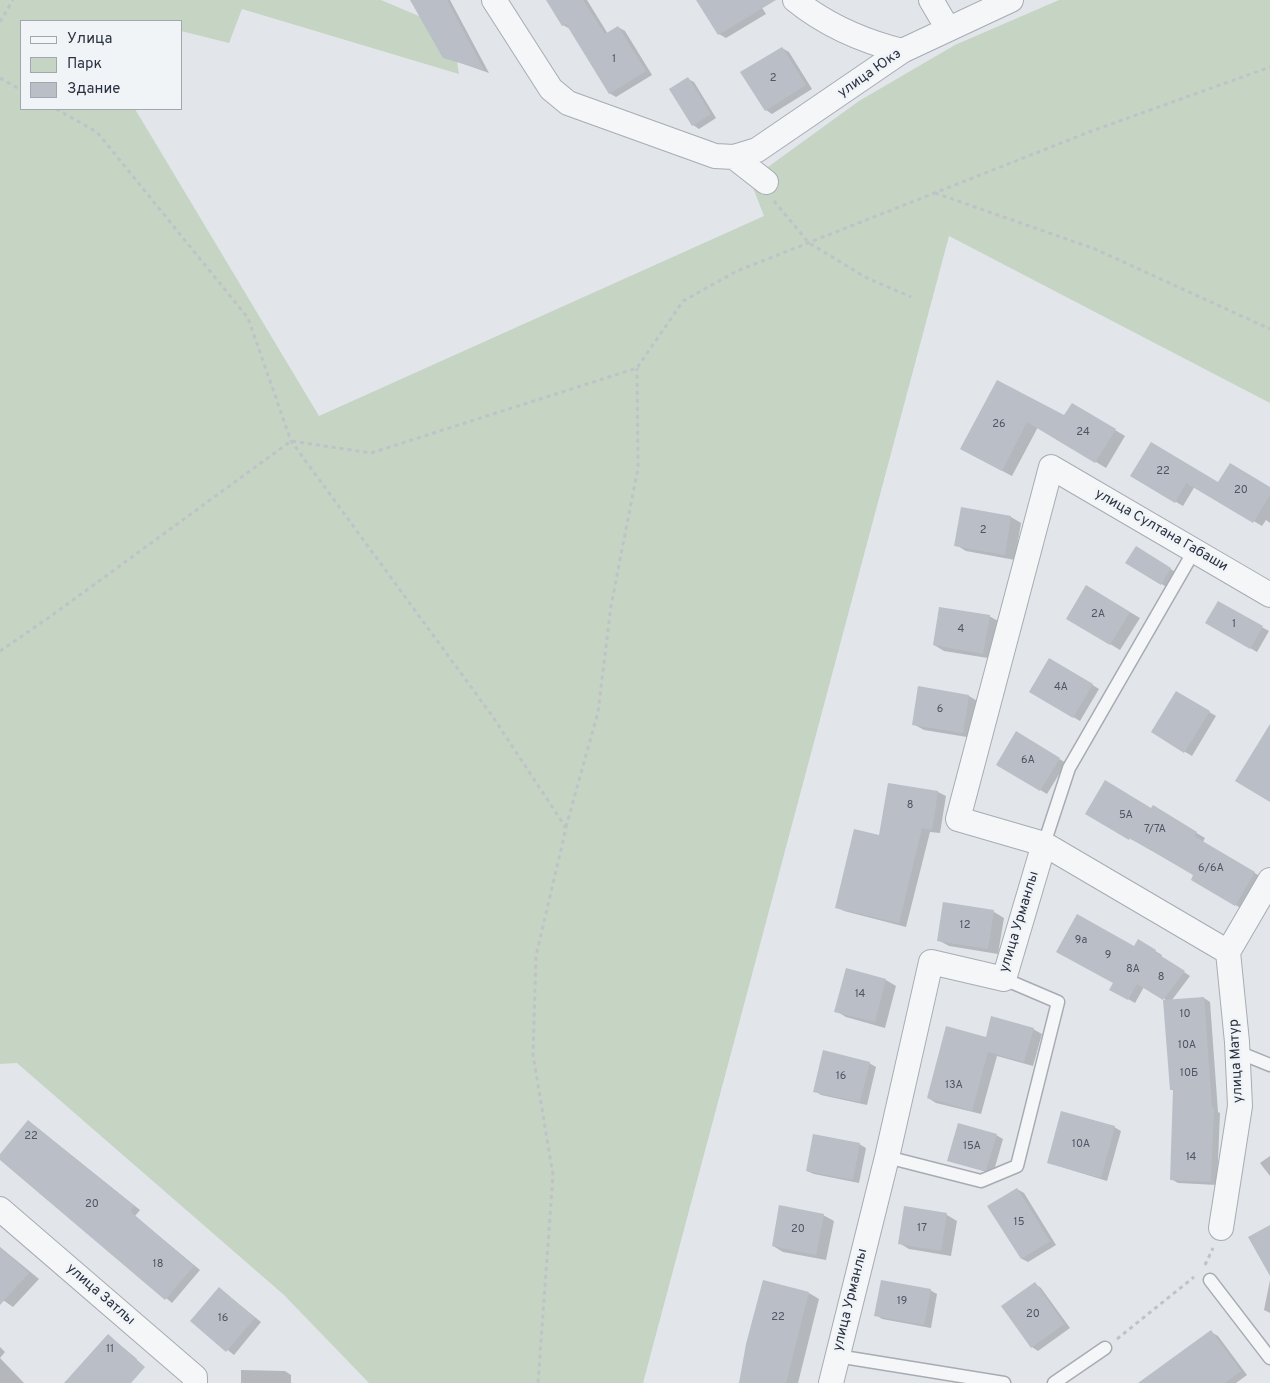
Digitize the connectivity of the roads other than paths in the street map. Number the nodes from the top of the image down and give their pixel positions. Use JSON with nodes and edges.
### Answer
{"nodes":[{"id":1,"x":494,"y":0,"type":"edge"},
{"id":2,"x":795,"y":0,"type":"edge"},
{"id":3,"x":931,"y":0,"type":"edge"},
{"id":4,"x":1011,"y":0,"type":"edge"},
{"id":5,"x":948,"y":29,"type":"junction"},
{"id":6,"x":902,"y":51,"type":"junction"},
{"id":7,"x":734,"y":157,"type":"junction"},
{"id":8,"x":766,"y":182,"type":"road end"},
{"id":9,"x":1194,"y":551,"type":"junction"},
{"id":10,"x":1270,"y":595,"type":"edge"},
{"id":11,"x":1044,"y":844,"type":"junction"},
{"id":12,"x":1270,"y":880,"type":"edge"},
{"id":13,"x":1228,"y":952,"type":"junction"},
{"id":14,"x":1004,"y":979,"type":"junction"},
{"id":15,"x":1238,"y":1052,"type":"junction"},
{"id":16,"x":1270,"y":1065,"type":"edge"},
{"id":17,"x":887,"y":1157,"type":"junction"},
{"id":18,"x":0,"y":1210,"type":"edge"},
{"id":19,"x":1221,"y":1228,"type":"road end"},
{"id":20,"x":1210,"y":1280,"type":"dead end"},
{"id":21,"x":1105,"y":1348,"type":"road end"},
{"id":22,"x":837,"y":1356,"type":"junction"},
{"id":23,"x":1270,"y":1358,"type":"edge"},
{"id":24,"x":195,"y":1383,"type":"edge"},
{"id":25,"x":831,"y":1383,"type":"edge"},
{"id":26,"x":1004,"y":1383,"type":"edge"},
{"id":27,"x":1054,"y":1383,"type":"edge"}],
"edges":[{"from":1,"to":7,"type":"street","name":"улица Юкэ"},
{"from":2,"to":6,"type":"street"},
{"from":3,"to":5,"type":"street"},
{"from":4,"to":5,"type":"street","name":"улица Юкэ"},
{"from":5,"to":6,"type":"street","name":"улица Юкэ"},
{"from":6,"to":7,"type":"street","name":"улица Юкэ"},
{"from":7,"to":8,"type":"street"},
{"from":9,"to":10,"type":"street","name":"улица Султана Габаши"},
{"from":9,"to":11,"type":"lane"},
{"from":9,"to":11,"type":"street","name":"улица Султана Габаши"},
{"from":11,"to":13,"type":"street"},
{"from":11,"to":14,"type":"street","name":"улица Урманлы"},
{"from":12,"to":13,"type":"street"},
{"from":13,"to":15,"type":"street","name":"улица Матур"},
{"from":14,"to":17,"type":"street","name":"улица Урманлы"},
{"from":14,"to":17,"type":"lane"},
{"from":15,"to":16,"type":"lane"},
{"from":15,"to":19,"type":"street","name":"улица Матур"},
{"from":17,"to":22,"type":"street","name":"улица Урманлы"},
{"from":18,"to":24,"type":"street","name":"улица Затлы"},
{"from":20,"to":23,"type":"lane"},
{"from":21,"to":27,"type":"lane"},
{"from":22,"to":25,"type":"street","name":"улица Урманлы"},
{"from":22,"to":26,"type":"lane"}]}
